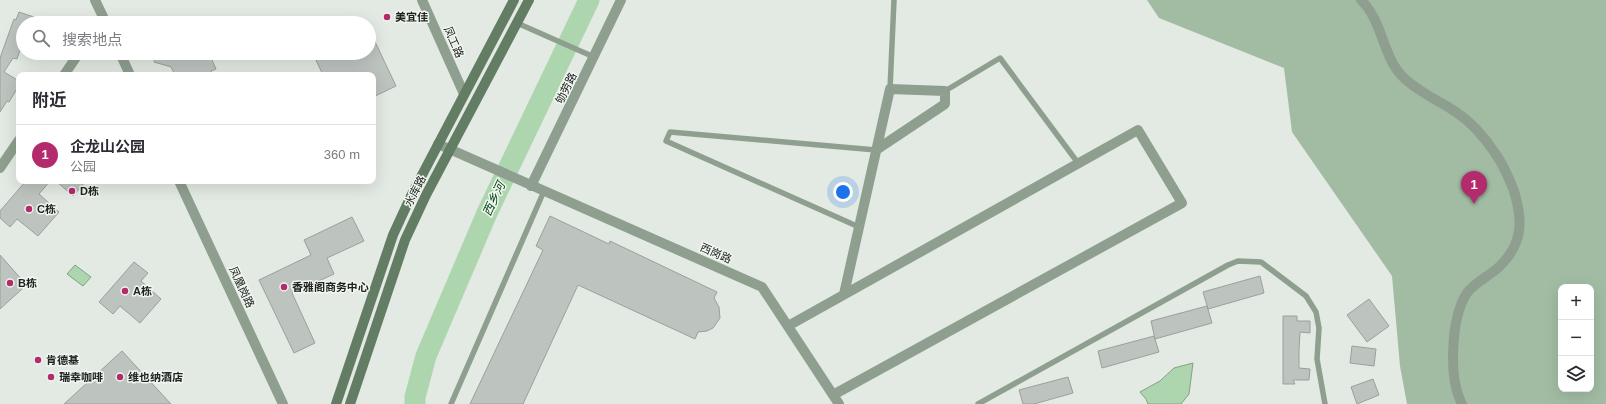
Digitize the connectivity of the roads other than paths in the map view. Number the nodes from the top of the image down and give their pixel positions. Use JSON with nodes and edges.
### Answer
{"nodes":[{"id":1,"x":95,"y":0,"type":"edge"},
{"id":2,"x":422,"y":0,"type":"edge"},
{"id":3,"x":514,"y":0,"type":"edge"},
{"id":4,"x":529,"y":0,"type":"edge"},
{"id":5,"x":621,"y":0,"type":"edge"},
{"id":6,"x":894,"y":0,"type":"edge"},
{"id":7,"x":1361,"y":0,"type":"edge"},
{"id":8,"x":101,"y":16,"type":"edge"},
{"id":9,"x":517,"y":23,"type":"junction"},
{"id":10,"x":590,"y":56,"type":"junction"},
{"id":11,"x":74,"y":60,"type":"edge"},
{"id":12,"x":123,"y":60,"type":"edge"},
{"id":13,"x":66,"y":72,"type":"edge"},
{"id":14,"x":129,"y":72,"type":"edge"},
{"id":15,"x":890,"y":89,"type":"junction"},
{"id":16,"x":945,"y":91,"type":"junction"},
{"id":17,"x":464,"y":94,"type":"junction"},
{"id":18,"x":16,"y":144,"type":"edge"},
{"id":19,"x":438,"y":144,"type":"junction"},
{"id":20,"x":450,"y":149,"type":"junction"},
{"id":21,"x":876,"y":150,"type":"junction"},
{"id":22,"x":1078,"y":163,"type":"junction"},
{"id":23,"x":0,"y":168,"type":"edge"},
{"id":24,"x":180,"y":184,"type":"edge"},
{"id":25,"x":531,"y":186,"type":"junction"},
{"id":26,"x":544,"y":191,"type":"junction"},
{"id":27,"x":859,"y":227,"type":"junction"},
{"id":28,"x":844,"y":294,"type":"junction"},
{"id":29,"x":788,"y":326,"type":"junction"},
{"id":30,"x":833,"y":395,"type":"junction"},
{"id":31,"x":282,"y":404,"type":"edge"},
{"id":32,"x":336,"y":404,"type":"edge"},
{"id":33,"x":350,"y":404,"type":"edge"},
{"id":34,"x":451,"y":404,"type":"edge"},
{"id":35,"x":839,"y":404,"type":"edge"},
{"id":36,"x":978,"y":404,"type":"edge"},
{"id":37,"x":1325,"y":404,"type":"edge"},
{"id":38,"x":1462,"y":404,"type":"edge"}],
"edges":[{"from":1,"to":8,"type":"street"},
{"from":2,"to":17,"type":"street","name":"凤工路"},
{"from":3,"to":17,"type":"main road","name":"水库路"},
{"from":4,"to":9,"type":"main road","name":"水库路"},
{"from":5,"to":10,"type":"street","name":"劬劳路"},
{"from":6,"to":15,"type":"lane"},
{"from":7,"to":38,"type":"street"},
{"from":9,"to":10,"type":"lane"},
{"from":9,"to":20,"type":"main road","name":"水库路"},
{"from":10,"to":25,"type":"street","name":"劬劳路"},
{"from":11,"to":13,"type":"street"},
{"from":12,"to":14,"type":"street"},
{"from":15,"to":16,"type":"street"},
{"from":15,"to":21,"type":"street"},
{"from":16,"to":21,"type":"street"},
{"from":16,"to":22,"type":"lane"},
{"from":17,"to":19,"type":"main road","name":"水库路"},
{"from":18,"to":23,"type":"street"},
{"from":19,"to":20,"type":"street","name":"西岗路"},
{"from":19,"to":32,"type":"main road","name":"水库路"},
{"from":20,"to":25,"type":"street","name":"西岗路"},
{"from":20,"to":33,"type":"main road","name":"水库路"},
{"from":21,"to":27,"type":"street"},
{"from":21,"to":27,"type":"lane"},
{"from":22,"to":28,"type":"street"},
{"from":22,"to":30,"type":"street"},
{"from":24,"to":31,"type":"street","name":"凤凰岗路"},
{"from":25,"to":26,"type":"street","name":"西岗路"},
{"from":26,"to":29,"type":"street","name":"西岗路"},
{"from":26,"to":34,"type":"lane"},
{"from":27,"to":28,"type":"street"},
{"from":28,"to":29,"type":"street"},
{"from":29,"to":30,"type":"street","name":"西岗路"},
{"from":30,"to":35,"type":"street","name":"西岗路"},
{"from":36,"to":37,"type":"lane"}]}
